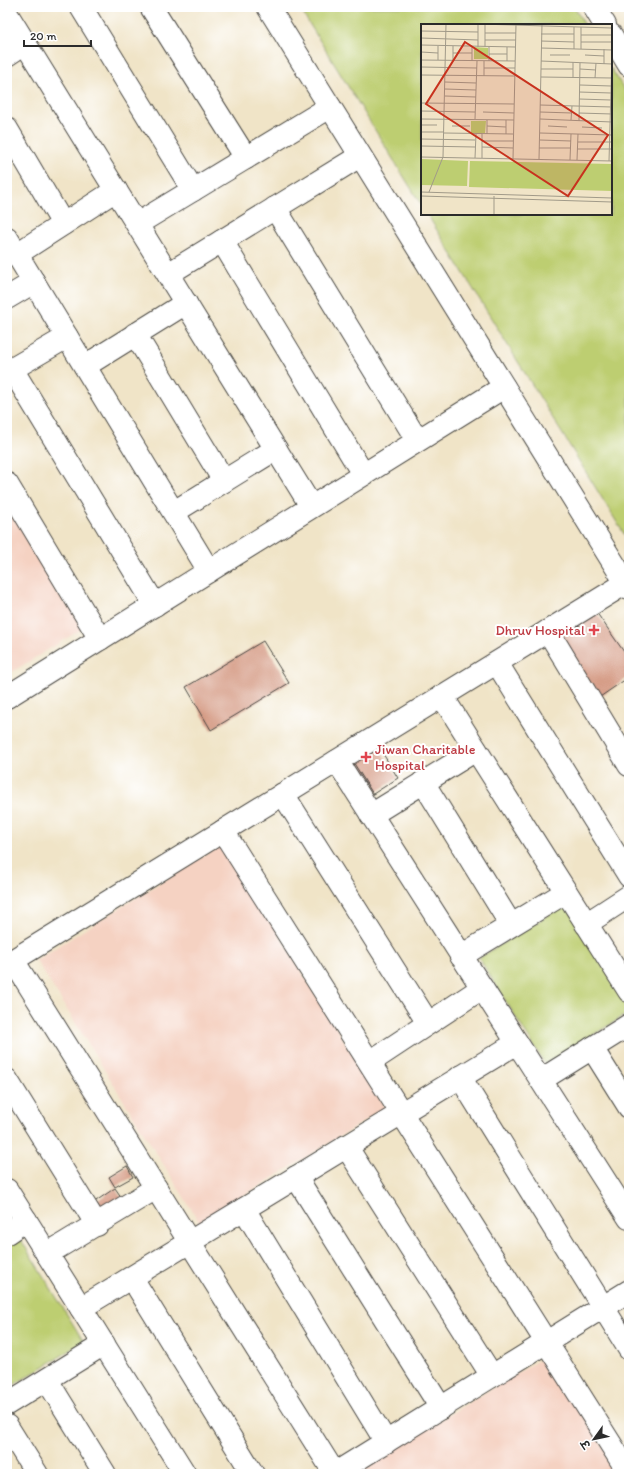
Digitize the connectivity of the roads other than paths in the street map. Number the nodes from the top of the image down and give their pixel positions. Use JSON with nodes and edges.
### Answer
{"nodes":[{"id":1,"x":80,"y":7,"type":"edge"},
{"id":2,"x":151,"y":7,"type":"edge"},
{"id":3,"x":268,"y":7,"type":"edge"},
{"id":4,"x":594,"y":7,"type":"edge"},
{"id":5,"x":7,"y":14,"type":"edge"},
{"id":6,"x":604,"y":24,"type":"edge"},
{"id":7,"x":612,"y":37,"type":"edge"},
{"id":8,"x":25,"y":43,"type":"junction"},
{"id":9,"x":7,"y":55,"type":"edge"},
{"id":10,"x":629,"y":64,"type":"edge"},
{"id":11,"x":330,"y":107,"type":"junction"},
{"id":12,"x":7,"y":129,"type":"edge"},
{"id":13,"x":360,"y":156,"type":"junction"},
{"id":14,"x":246,"y":158,"type":"junction"},
{"id":15,"x":116,"y":190,"type":"junction"},
{"id":16,"x":193,"y":190,"type":"junction"},
{"id":17,"x":275,"y":208,"type":"junction"},
{"id":18,"x":63,"y":224,"type":"junction"},
{"id":19,"x":137,"y":224,"type":"junction"},
{"id":20,"x":222,"y":241,"type":"junction"},
{"id":21,"x":12,"y":246,"type":"edge"},
{"id":22,"x":168,"y":274,"type":"junction"},
{"id":23,"x":34,"y":282,"type":"junction"},
{"id":24,"x":7,"y":298,"type":"edge"},
{"id":25,"x":186,"y":302,"type":"junction"},
{"id":26,"x":135,"y":334,"type":"junction"},
{"id":27,"x":67,"y":336,"type":"junction"},
{"id":28,"x":85,"y":366,"type":"junction"},
{"id":29,"x":9,"y":371,"type":"edge"},
{"id":30,"x":504,"y":387,"type":"junction"},
{"id":31,"x":417,"y":440,"type":"junction"},
{"id":32,"x":276,"y":449,"type":"junction"},
{"id":33,"x":363,"y":474,"type":"junction"},
{"id":34,"x":224,"y":481,"type":"junction"},
{"id":35,"x":7,"y":484,"type":"edge"},
{"id":36,"x":311,"y":506,"type":"junction"},
{"id":37,"x":174,"y":512,"type":"junction"},
{"id":38,"x":209,"y":571,"type":"junction"},
{"id":39,"x":628,"y":585,"type":"edge"},
{"id":40,"x":155,"y":605,"type":"junction"},
{"id":41,"x":548,"y":631,"type":"junction"},
{"id":42,"x":100,"y":639,"type":"junction"},
{"id":43,"x":497,"y":663,"type":"junction"},
{"id":44,"x":442,"y":696,"type":"junction"},
{"id":45,"x":7,"y":697,"type":"edge"},
{"id":46,"x":476,"y":750,"type":"junction"},
{"id":47,"x":337,"y":761,"type":"junction"},
{"id":48,"x":629,"y":765,"type":"edge"},
{"id":49,"x":423,"y":782,"type":"junction"},
{"id":50,"x":283,"y":794,"type":"junction"},
{"id":51,"x":371,"y":815,"type":"junction"},
{"id":52,"x":223,"y":831,"type":"junction"},
{"id":53,"x":629,"y":876,"type":"edge"},
{"id":54,"x":566,"y":892,"type":"junction"},
{"id":55,"x":629,"y":896,"type":"edge"},
{"id":56,"x":586,"y":924,"type":"junction"},
{"id":57,"x":511,"y":926,"type":"junction"},
{"id":58,"x":461,"y":956,"type":"junction"},
{"id":59,"x":10,"y":962,"type":"edge"},
{"id":60,"x":625,"y":977,"type":"edge"},
{"id":61,"x":482,"y":988,"type":"junction"},
{"id":62,"x":428,"y":1023,"type":"junction"},
{"id":63,"x":629,"y":1025,"type":"edge"},
{"id":64,"x":517,"y":1043,"type":"junction"},
{"id":65,"x":592,"y":1048,"type":"junction"},
{"id":66,"x":370,"y":1062,"type":"junction"},
{"id":67,"x":460,"y":1077,"type":"junction"},
{"id":68,"x":7,"y":1080,"type":"edge"},
{"id":69,"x":541,"y":1080,"type":"junction"},
{"id":70,"x":629,"y":1107,"type":"edge"},
{"id":71,"x":402,"y":1112,"type":"junction"},
{"id":72,"x":346,"y":1146,"type":"junction"},
{"id":73,"x":296,"y":1177,"type":"junction"},
{"id":74,"x":156,"y":1188,"type":"junction"},
{"id":75,"x":7,"y":1190,"type":"edge"},
{"id":76,"x":244,"y":1210,"type":"junction"},
{"id":77,"x":629,"y":1216,"type":"edge"},
{"id":78,"x":26,"y":1220,"type":"junction"},
{"id":79,"x":97,"y":1224,"type":"junction"},
{"id":80,"x":7,"y":1232,"type":"edge"},
{"id":81,"x":190,"y":1242,"type":"junction"},
{"id":82,"x":47,"y":1254,"type":"junction"},
{"id":83,"x":132,"y":1278,"type":"junction"},
{"id":84,"x":629,"y":1291,"type":"edge"},
{"id":85,"x":603,"y":1307,"type":"junction"},
{"id":86,"x":81,"y":1308,"type":"junction"},
{"id":87,"x":547,"y":1342,"type":"junction"},
{"id":88,"x":104,"y":1344,"type":"junction"},
{"id":89,"x":629,"y":1349,"type":"edge"},
{"id":90,"x":492,"y":1376,"type":"junction"},
{"id":91,"x":47,"y":1380,"type":"junction"},
{"id":92,"x":7,"y":1404,"type":"edge"},
{"id":93,"x":441,"y":1408,"type":"junction"},
{"id":94,"x":7,"y":1426,"type":"edge"},
{"id":95,"x":386,"y":1442,"type":"junction"},
{"id":96,"x":629,"y":1473,"type":"edge"},
{"id":97,"x":37,"y":1474,"type":"edge"},
{"id":98,"x":105,"y":1474,"type":"edge"},
{"id":99,"x":185,"y":1474,"type":"edge"},
{"id":100,"x":253,"y":1474,"type":"edge"},
{"id":101,"x":335,"y":1474,"type":"edge"}],
"edges":[{"from":1,"to":16,"type":"street"},
{"from":2,"to":14,"type":"street"},
{"from":3,"to":11,"type":"street"},
{"from":4,"to":6,"type":"street"},
{"from":5,"to":8,"type":"street"},
{"from":7,"to":10,"type":"street"},
{"from":8,"to":9,"type":"street"},
{"from":8,"to":15,"type":"street"},
{"from":11,"to":13,"type":"street"},
{"from":11,"to":14,"type":"street"},
{"from":12,"to":18,"type":"street"},
{"from":13,"to":17,"type":"street"},
{"from":13,"to":30,"type":"street"},
{"from":14,"to":16,"type":"street"},
{"from":15,"to":18,"type":"street"},
{"from":15,"to":19,"type":"street"},
{"from":16,"to":19,"type":"street"},
{"from":17,"to":20,"type":"street"},
{"from":17,"to":31,"type":"street"},
{"from":18,"to":21,"type":"street"},
{"from":19,"to":22,"type":"street"},
{"from":20,"to":22,"type":"street"},
{"from":20,"to":33,"type":"street"},
{"from":21,"to":23,"type":"street"},
{"from":22,"to":25,"type":"street"},
{"from":23,"to":24,"type":"street"},
{"from":23,"to":27,"type":"street"},
{"from":25,"to":26,"type":"street"},
{"from":25,"to":32,"type":"street"},
{"from":26,"to":28,"type":"street"},
{"from":26,"to":34,"type":"street"},
{"from":27,"to":28,"type":"street"},
{"from":27,"to":29,"type":"street"},
{"from":28,"to":37,"type":"street"},
{"from":29,"to":40,"type":"street"},
{"from":30,"to":31,"type":"street"},
{"from":30,"to":39,"type":"street"},
{"from":31,"to":33,"type":"street"},
{"from":32,"to":34,"type":"street"},
{"from":32,"to":36,"type":"street"},
{"from":33,"to":36,"type":"street"},
{"from":34,"to":37,"type":"street"},
{"from":35,"to":42,"type":"street"},
{"from":36,"to":38,"type":"street"},
{"from":37,"to":38,"type":"street"},
{"from":38,"to":40,"type":"street"},
{"from":39,"to":41,"type":"street"},
{"from":40,"to":42,"type":"street"},
{"from":41,"to":43,"type":"street"},
{"from":41,"to":48,"type":"street"},
{"from":42,"to":45,"type":"street"},
{"from":43,"to":44,"type":"street"},
{"from":43,"to":53,"type":"street"},
{"from":44,"to":46,"type":"street"},
{"from":44,"to":47,"type":"street"},
{"from":46,"to":49,"type":"street"},
{"from":46,"to":54,"type":"street"},
{"from":47,"to":50,"type":"street"},
{"from":47,"to":51,"type":"street"},
{"from":49,"to":51,"type":"street"},
{"from":49,"to":57,"type":"street"},
{"from":50,"to":52,"type":"street"},
{"from":50,"to":62,"type":"street"},
{"from":51,"to":58,"type":"street"},
{"from":52,"to":59,"type":"street"},
{"from":52,"to":66,"type":"street"},
{"from":54,"to":56,"type":"street"},
{"from":54,"to":57,"type":"street"},
{"from":55,"to":56,"type":"street"},
{"from":56,"to":60,"type":"street"},
{"from":57,"to":58,"type":"street"},
{"from":58,"to":61,"type":"street"},
{"from":59,"to":74,"type":"street"},
{"from":61,"to":62,"type":"street"},
{"from":61,"to":64,"type":"street"},
{"from":62,"to":66,"type":"street"},
{"from":63,"to":65,"type":"street"},
{"from":64,"to":67,"type":"street"},
{"from":64,"to":69,"type":"street"},
{"from":65,"to":69,"type":"street"},
{"from":65,"to":70,"type":"street"},
{"from":66,"to":71,"type":"street"},
{"from":67,"to":71,"type":"street"},
{"from":67,"to":85,"type":"street"},
{"from":68,"to":79,"type":"street"},
{"from":69,"to":77,"type":"street"},
{"from":71,"to":72,"type":"street"},
{"from":71,"to":87,"type":"street"},
{"from":72,"to":73,"type":"street"},
{"from":72,"to":90,"type":"street"},
{"from":73,"to":76,"type":"street"},
{"from":73,"to":93,"type":"street"},
{"from":74,"to":79,"type":"street"},
{"from":74,"to":81,"type":"street"},
{"from":75,"to":78,"type":"street"},
{"from":76,"to":81,"type":"street"},
{"from":76,"to":95,"type":"street"},
{"from":78,"to":80,"type":"street"},
{"from":78,"to":82,"type":"street"},
{"from":79,"to":82,"type":"street"},
{"from":81,"to":83,"type":"street"},
{"from":81,"to":101,"type":"street"},
{"from":82,"to":86,"type":"street"},
{"from":83,"to":86,"type":"street"},
{"from":83,"to":100,"type":"street"},
{"from":84,"to":85,"type":"street"},
{"from":85,"to":87,"type":"street"},
{"from":85,"to":89,"type":"street"},
{"from":86,"to":88,"type":"street"},
{"from":87,"to":90,"type":"street"},
{"from":87,"to":96,"type":"street"},
{"from":88,"to":91,"type":"street"},
{"from":88,"to":99,"type":"street"},
{"from":90,"to":93,"type":"street"},
{"from":91,"to":92,"type":"street"},
{"from":91,"to":98,"type":"street"},
{"from":93,"to":95,"type":"street"},
{"from":94,"to":97,"type":"street"},
{"from":95,"to":101,"type":"street"}]}
